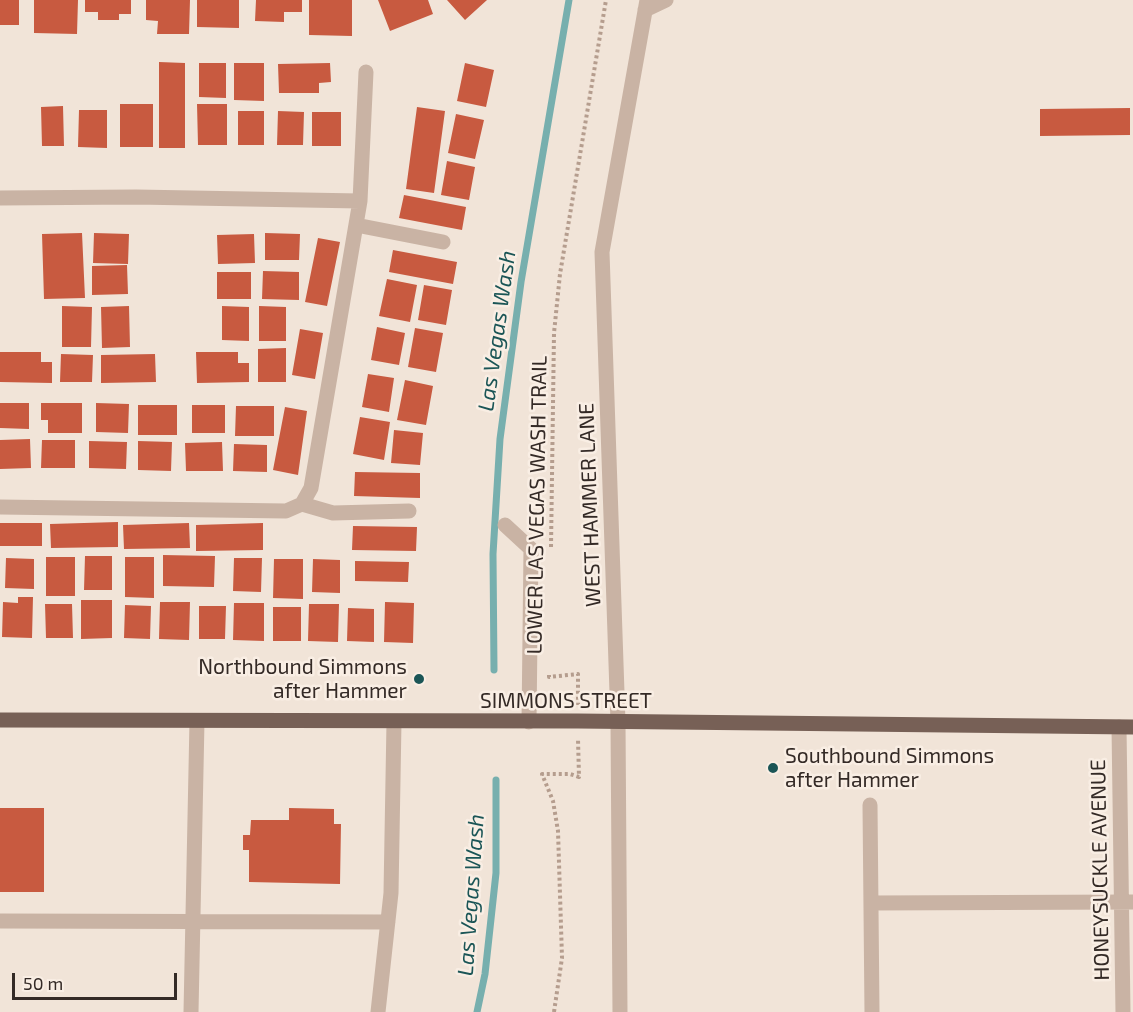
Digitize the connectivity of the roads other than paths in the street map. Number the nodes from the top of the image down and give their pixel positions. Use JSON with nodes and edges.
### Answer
{"nodes":[{"id":1,"x":666,"y":0,"type":"edge"},
{"id":2,"x":646,"y":5,"type":"edge"},
{"id":3,"x":366,"y":72,"type":"dead end"},
{"id":4,"x":0,"y":198,"type":"edge"},
{"id":5,"x":360,"y":201,"type":"junction"},
{"id":6,"x":356,"y":225,"type":"junction"},
{"id":7,"x":443,"y":242,"type":"dead end"},
{"id":8,"x":302,"y":504,"type":"junction"},
{"id":9,"x":0,"y":507,"type":"edge"},
{"id":10,"x":409,"y":512,"type":"dead end"},
{"id":11,"x":505,"y":525,"type":"dead end"},
{"id":12,"x":0,"y":720,"type":"edge"},
{"id":13,"x":197,"y":721,"type":"junction"},
{"id":14,"x":394,"y":722,"type":"junction"},
{"id":15,"x":529,"y":722,"type":"junction"},
{"id":16,"x":618,"y":722,"type":"junction"},
{"id":17,"x":1126,"y":727,"type":"edge"},
{"id":18,"x":870,"y":805,"type":"dead end"},
{"id":19,"x":1127,"y":902,"type":"edge"},
{"id":20,"x":871,"y":903,"type":"junction"},
{"id":21,"x":193,"y":920,"type":"junction"},
{"id":22,"x":0,"y":921,"type":"edge"},
{"id":23,"x":388,"y":922,"type":"junction"},
{"id":24,"x":191,"y":1012,"type":"edge"},
{"id":25,"x":378,"y":1012,"type":"edge"},
{"id":26,"x":620,"y":1012,"type":"edge"},
{"id":27,"x":872,"y":1012,"type":"edge"},
{"id":28,"x":1123,"y":1012,"type":"edge"}],
"edges":[{"from":1,"to":2,"type":"street"},
{"from":2,"to":16,"type":"street","name":"WEST HAMMER LANE"},
{"from":3,"to":5,"type":"street"},
{"from":4,"to":5,"type":"street"},
{"from":5,"to":6,"type":"street"},
{"from":6,"to":7,"type":"street"},
{"from":6,"to":8,"type":"street"},
{"from":8,"to":9,"type":"street"},
{"from":8,"to":10,"type":"street"},
{"from":11,"to":15,"type":"street"},
{"from":12,"to":13,"type":"main road","name":"SIMMONS STREET"},
{"from":13,"to":14,"type":"main road","name":"SIMMONS STREET"},
{"from":13,"to":21,"type":"street"},
{"from":14,"to":15,"type":"main road","name":"SIMMONS STREET"},
{"from":14,"to":23,"type":"street"},
{"from":15,"to":16,"type":"main road","name":"SIMMONS STREET"},
{"from":16,"to":17,"type":"main road","name":"SIMMONS STREET"},
{"from":16,"to":26,"type":"street","name":"WEST HAMMER LANE"},
{"from":17,"to":19,"type":"street","name":"HONEYSUCKLE AVENUE"},
{"from":18,"to":20,"type":"street"},
{"from":19,"to":20,"type":"street"},
{"from":19,"to":28,"type":"street","name":"HONEYSUCKLE AVENUE"},
{"from":20,"to":27,"type":"street"},
{"from":21,"to":22,"type":"street"},
{"from":21,"to":23,"type":"street"},
{"from":21,"to":24,"type":"street"},
{"from":23,"to":25,"type":"street"}]}
